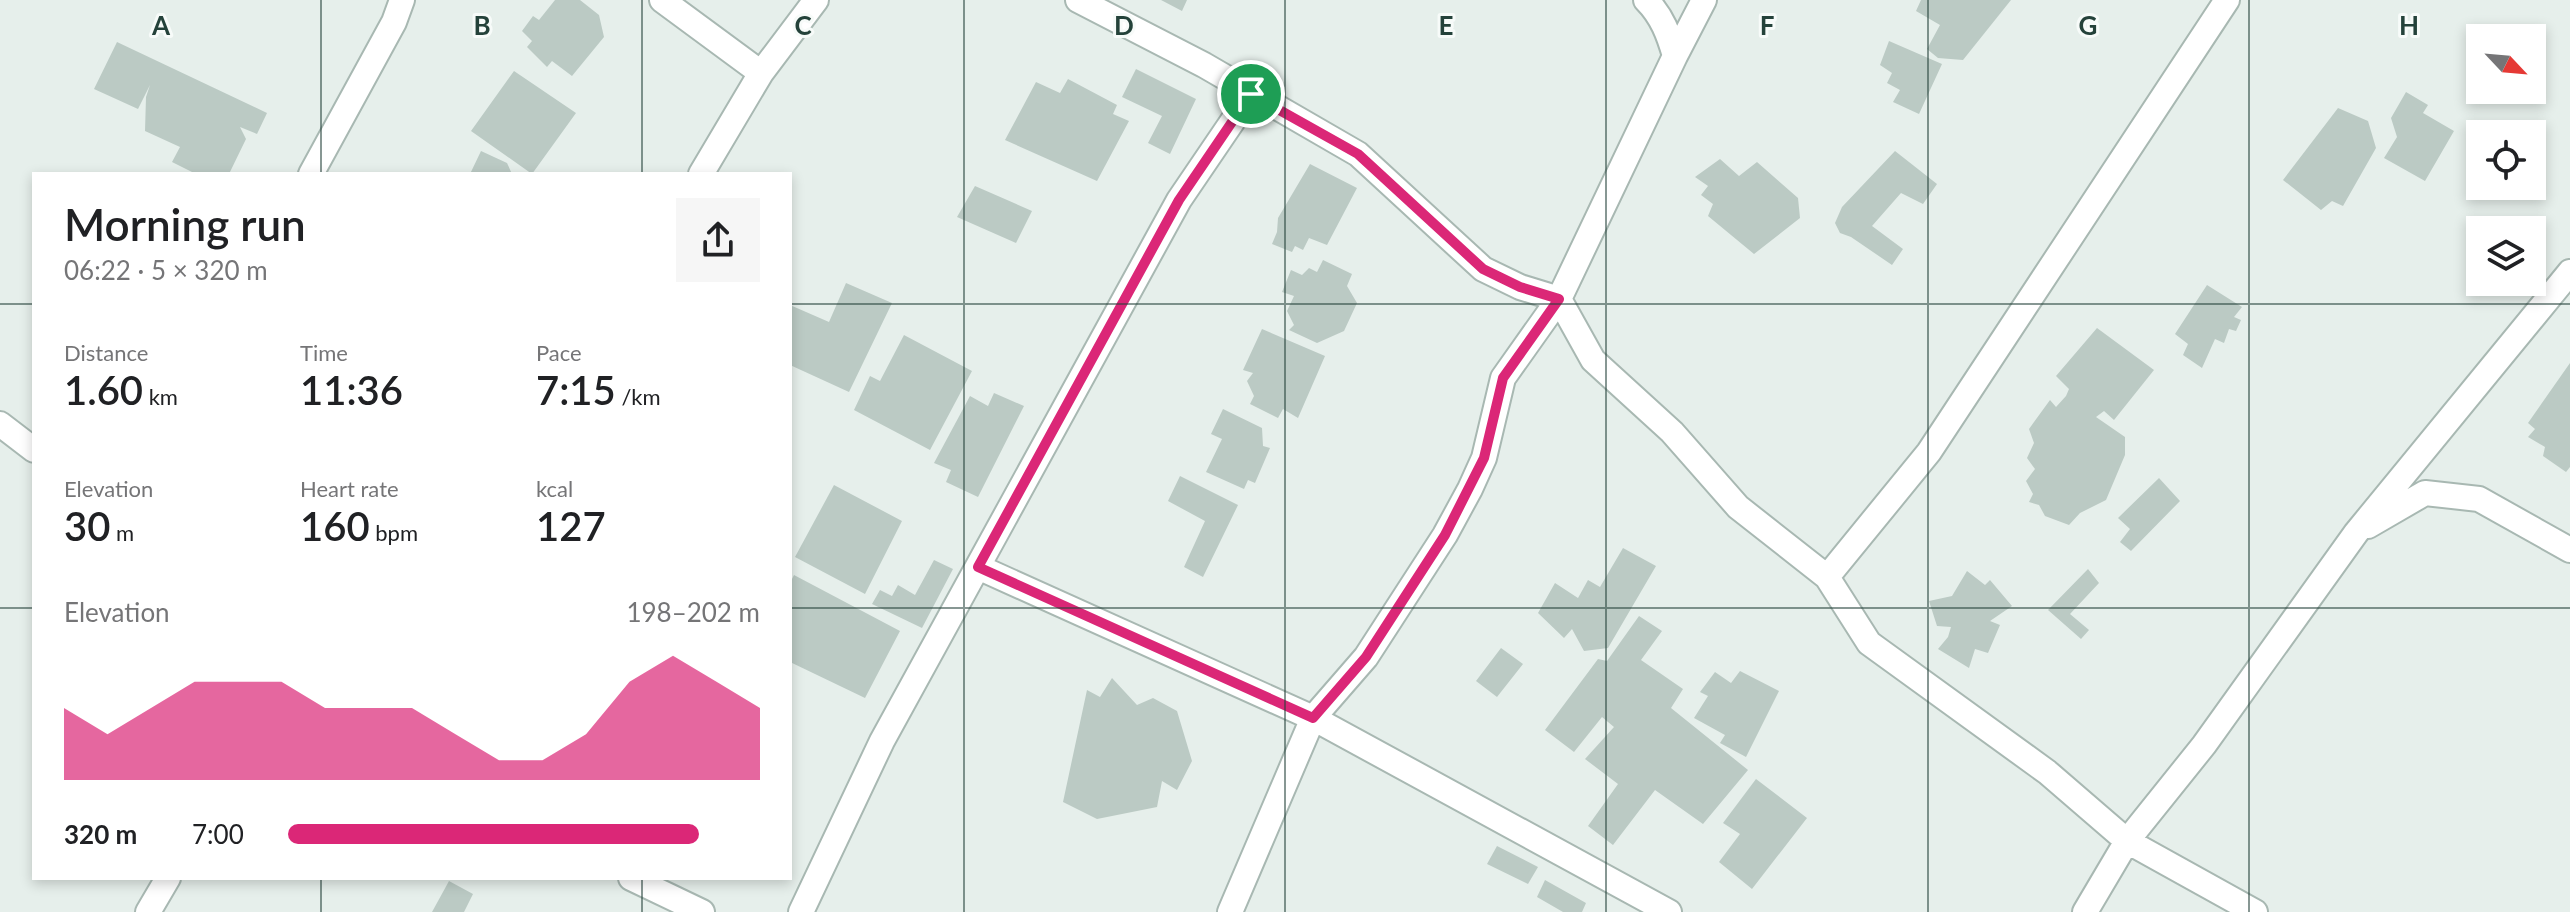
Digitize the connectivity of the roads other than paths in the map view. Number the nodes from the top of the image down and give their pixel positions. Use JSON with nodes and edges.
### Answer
{"nodes":[{"id":1,"x":402,"y":0,"type":"edge"},
{"id":2,"x":662,"y":0,"type":"edge"},
{"id":3,"x":816,"y":0,"type":"edge"},
{"id":4,"x":1078,"y":0,"type":"edge"},
{"id":5,"x":1646,"y":0,"type":"edge"},
{"id":6,"x":1704,"y":0,"type":"edge"},
{"id":7,"x":2227,"y":0,"type":"edge"},
{"id":8,"x":1675,"y":56,"type":"junction"},
{"id":9,"x":761,"y":73,"type":"junction"},
{"id":10,"x":1251,"y":94,"type":"junction"},
{"id":11,"x":312,"y":172,"type":"edge"},
{"id":12,"x":702,"y":172,"type":"edge"},
{"id":13,"x":2570,"y":272,"type":"edge"},
{"id":14,"x":1559,"y":299,"type":"junction"},
{"id":15,"x":0,"y":424,"type":"edge"},
{"id":16,"x":32,"y":448,"type":"edge"},
{"id":17,"x":2356,"y":533,"type":"junction"},
{"id":18,"x":2570,"y":550,"type":"edge"},
{"id":19,"x":978,"y":567,"type":"junction"},
{"id":20,"x":1827,"y":577,"type":"junction"},
{"id":21,"x":1313,"y":718,"type":"junction"},
{"id":22,"x":2127,"y":841,"type":"junction"},
{"id":23,"x":167,"y":880,"type":"edge"},
{"id":24,"x":635,"y":880,"type":"edge"},
{"id":25,"x":148,"y":912,"type":"edge"},
{"id":26,"x":702,"y":912,"type":"edge"},
{"id":27,"x":801,"y":912,"type":"edge"},
{"id":28,"x":1230,"y":912,"type":"edge"},
{"id":29,"x":1669,"y":912,"type":"edge"},
{"id":30,"x":2085,"y":912,"type":"edge"},
{"id":31,"x":2255,"y":912,"type":"edge"}],
"edges":[{"from":1,"to":11,"type":"street"},
{"from":2,"to":9,"type":"street"},
{"from":3,"to":9,"type":"street"},
{"from":4,"to":10,"type":"street"},
{"from":5,"to":8,"type":"street"},
{"from":6,"to":8,"type":"street"},
{"from":7,"to":20,"type":"street"},
{"from":8,"to":14,"type":"street"},
{"from":9,"to":12,"type":"street"},
{"from":10,"to":14,"type":"street"},
{"from":10,"to":19,"type":"street"},
{"from":13,"to":17,"type":"street"},
{"from":14,"to":20,"type":"street"},
{"from":14,"to":21,"type":"street"},
{"from":15,"to":16,"type":"street"},
{"from":17,"to":18,"type":"street"},
{"from":17,"to":22,"type":"street"},
{"from":19,"to":21,"type":"street"},
{"from":19,"to":27,"type":"street"},
{"from":20,"to":22,"type":"street"},
{"from":21,"to":28,"type":"street"},
{"from":21,"to":29,"type":"street"},
{"from":22,"to":30,"type":"street"},
{"from":22,"to":31,"type":"street"},
{"from":23,"to":25,"type":"street"},
{"from":24,"to":26,"type":"street"}]}
